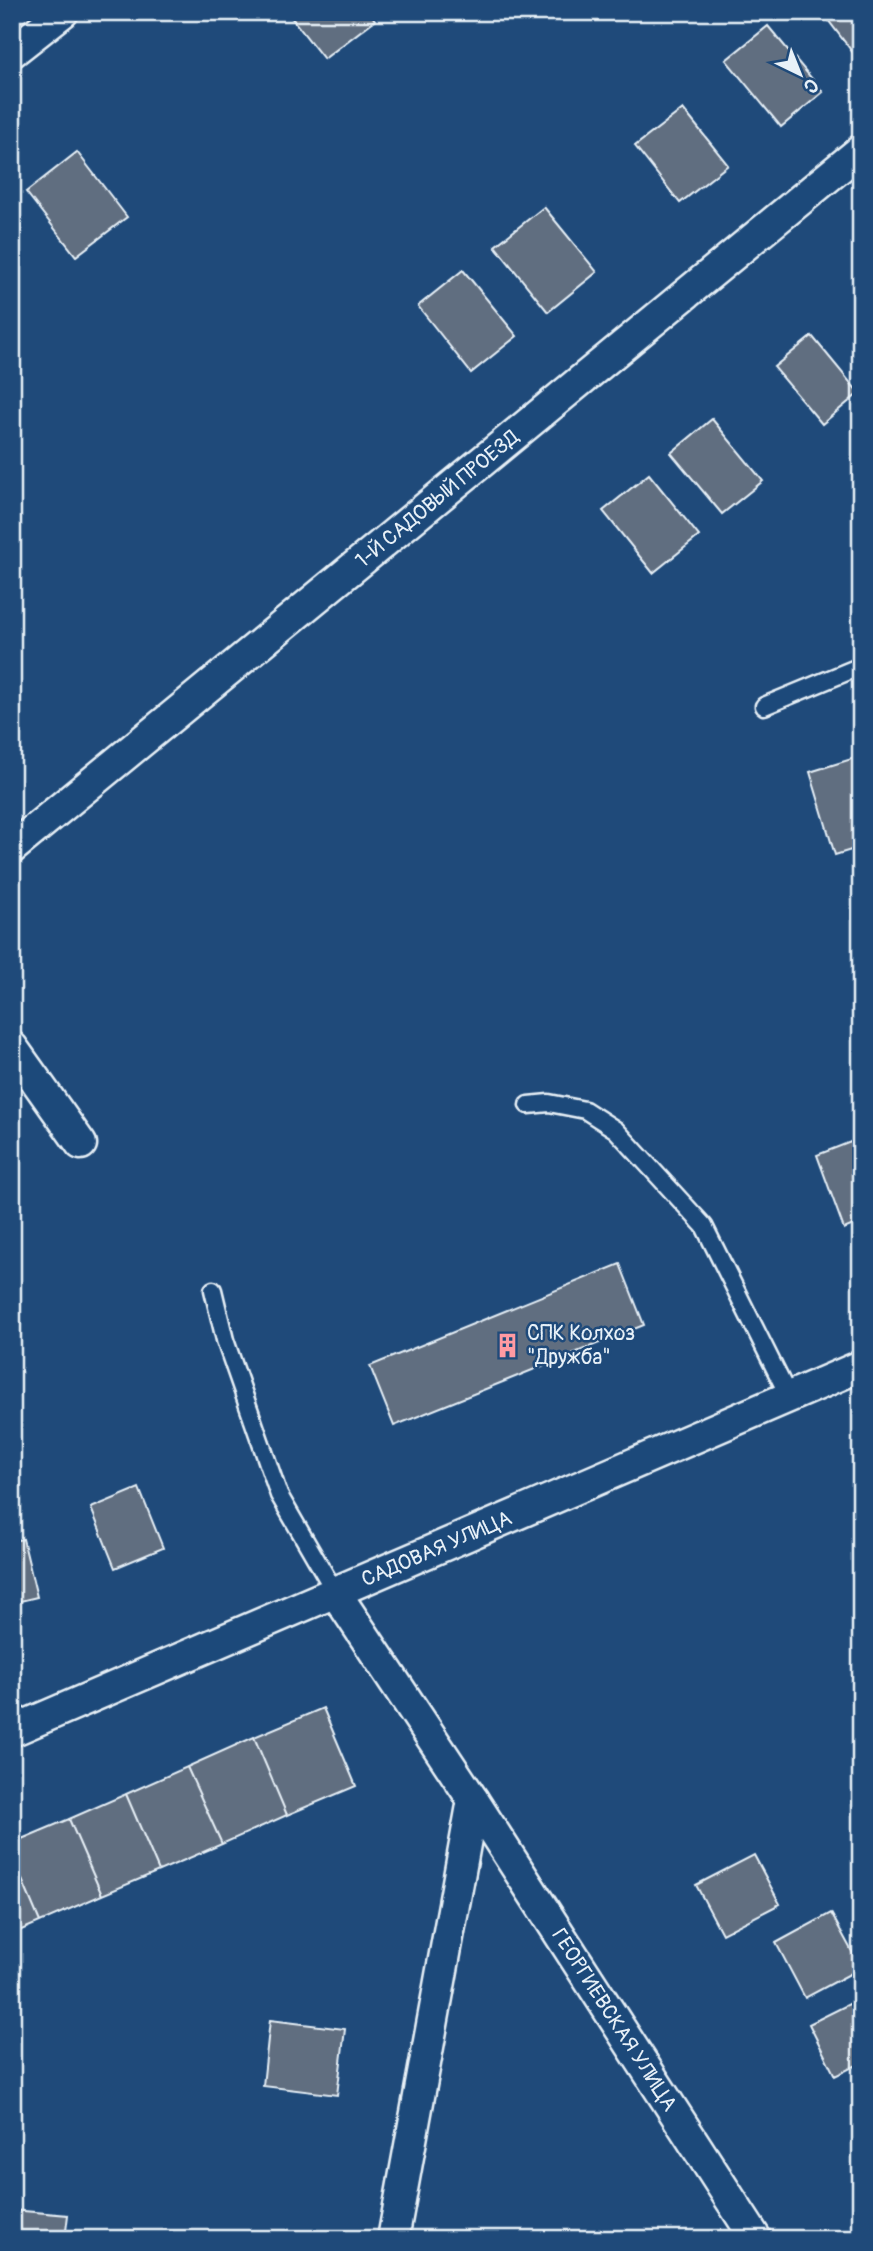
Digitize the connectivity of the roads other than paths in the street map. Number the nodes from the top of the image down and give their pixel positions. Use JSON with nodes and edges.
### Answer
{"nodes":[{"id":1,"x":63,"y":12,"type":"edge"},
{"id":2,"x":12,"y":52,"type":"edge"},
{"id":3,"x":861,"y":150,"type":"edge"},
{"id":4,"x":861,"y":666,"type":"edge"},
{"id":5,"x":764,"y":706,"type":"dead end"},
{"id":6,"x":12,"y":848,"type":"edge"},
{"id":7,"x":12,"y":1047,"type":"edge"},
{"id":8,"x":528,"y":1105,"type":"dead end"},
{"id":9,"x":81,"y":1144,"type":"dead end"},
{"id":10,"x":213,"y":1290,"type":"dead end"},
{"id":11,"x":861,"y":1366,"type":"edge"},
{"id":12,"x":789,"y":1397,"type":"junction"},
{"id":13,"x":335,"y":1592,"type":"junction"},
{"id":14,"x":12,"y":1731,"type":"edge"},
{"id":15,"x":473,"y":1800,"type":"junction"},
{"id":16,"x":393,"y":2239,"type":"edge"},
{"id":17,"x":756,"y":2239,"type":"edge"}],
"edges":[{"from":1,"to":2,"type":"street"},
{"from":3,"to":6,"type":"street","name":"1-Й САДОВЫЙ ПРОЕЗД"},
{"from":4,"to":5,"type":"lane"},
{"from":7,"to":9,"type":"street"},
{"from":8,"to":12,"type":"lane"},
{"from":10,"to":13,"type":"lane"},
{"from":11,"to":12,"type":"street","name":"САДОВАЯ УЛИЦА"},
{"from":12,"to":13,"type":"street","name":"САДОВАЯ УЛИЦА"},
{"from":13,"to":14,"type":"street","name":"САДОВАЯ УЛИЦА"},
{"from":13,"to":15,"type":"street","name":"ГЕОРГИЕВСКАЯ УЛИЦА"},
{"from":15,"to":16,"type":"street"},
{"from":15,"to":17,"type":"street","name":"ГЕОРГИЕВСКАЯ УЛИЦА"}]}
